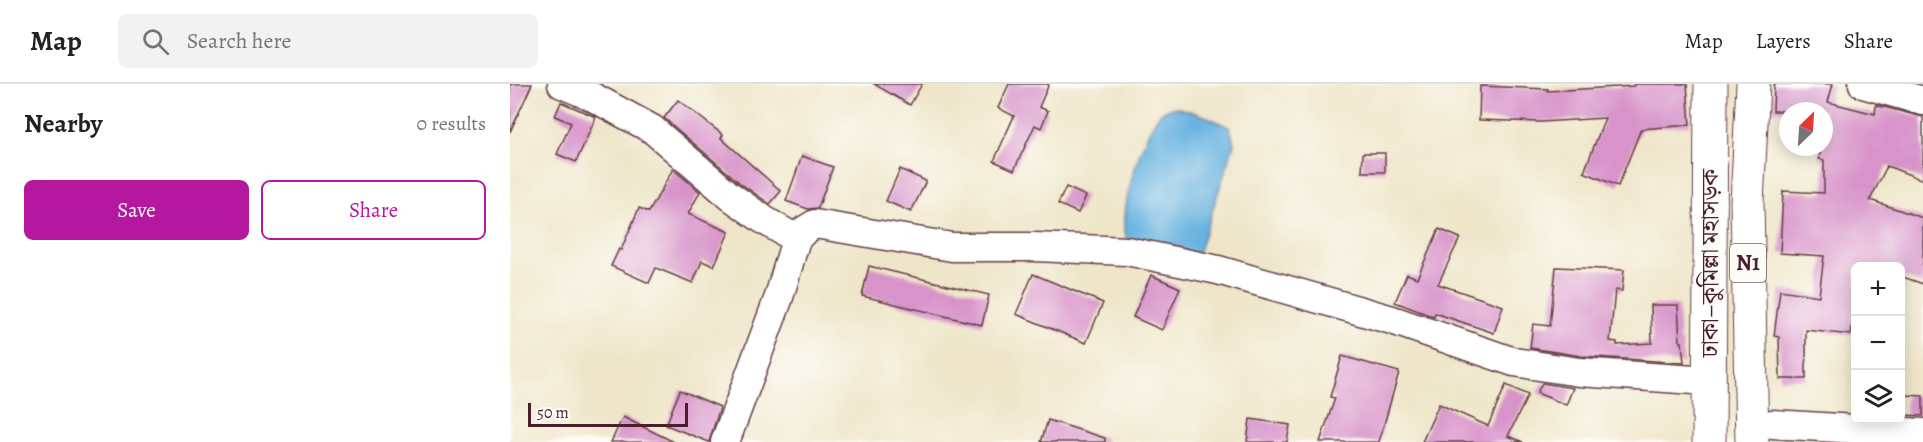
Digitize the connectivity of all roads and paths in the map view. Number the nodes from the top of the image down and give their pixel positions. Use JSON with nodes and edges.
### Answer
{"nodes":[{"id":1,"x":562,"y":84,"type":"edge"},
{"id":2,"x":1711,"y":84,"type":"edge"},
{"id":3,"x":1863,"y":84,"type":"edge"},
{"id":4,"x":1752,"y":97,"type":"edge"},
{"id":5,"x":1923,"y":101,"type":"edge"},
{"id":6,"x":796,"y":239,"type":"junction"},
{"id":7,"x":1709,"y":381,"type":"junction"},
{"id":8,"x":1923,"y":433,"type":"edge"},
{"id":9,"x":1766,"y":436,"type":"edge"},
{"id":10,"x":725,"y":442,"type":"edge"},
{"id":11,"x":1709,"y":442,"type":"edge"}],
"edges":[{"from":1,"to":6,"type":"street"},
{"from":2,"to":7,"type":"highway","name":"ঢাকা–কুমিল্লা মহাসড়ক","number":"N1"},
{"from":3,"to":5,"type":"street"},
{"from":4,"to":9,"type":"highway","name":"ঢাকা–কুমিল্লা মহাসড়ক","number":"N1"},
{"from":6,"to":7,"type":"street"},
{"from":6,"to":10,"type":"street"},
{"from":7,"to":11,"type":"highway","name":"ঢাকা–কুমিল্লা মহাসড়ক","number":"N1"},
{"from":8,"to":9,"type":"street"}]}
